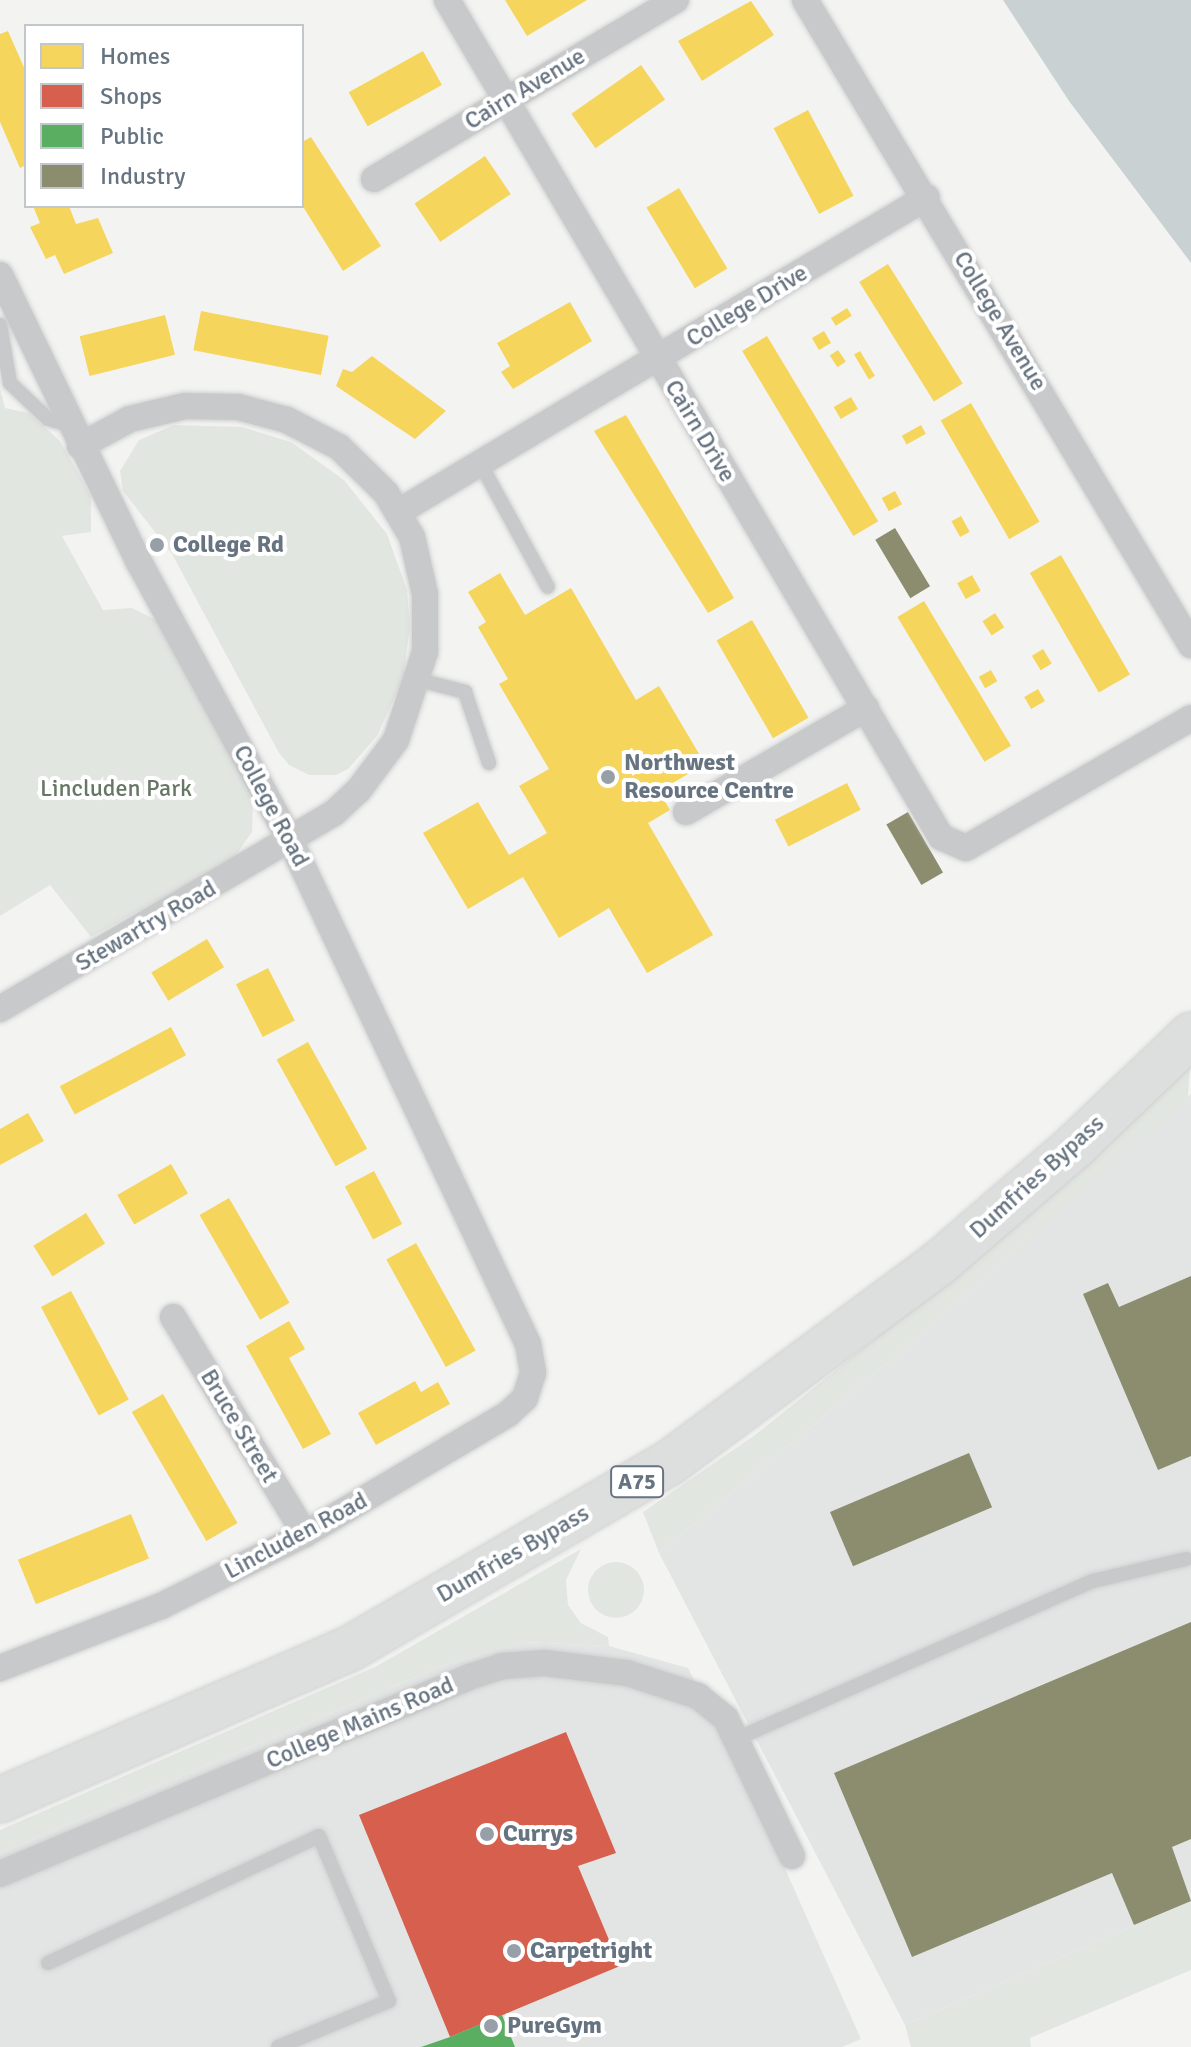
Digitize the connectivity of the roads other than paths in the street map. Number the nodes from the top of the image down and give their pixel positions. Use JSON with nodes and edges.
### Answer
{"nodes":[{"id":1,"x":447,"y":0,"type":"edge"},
{"id":2,"x":676,"y":0,"type":"edge"},
{"id":3,"x":805,"y":0,"type":"edge"},
{"id":4,"x":506,"y":101,"type":"junction"},
{"id":5,"x":374,"y":179,"type":"dead end"},
{"id":6,"x":927,"y":197,"type":"junction"},
{"id":7,"x":4,"y":283,"type":"edge"},
{"id":8,"x":0,"y":322,"type":"edge"},
{"id":9,"x":657,"y":360,"type":"junction"},
{"id":10,"x":75,"y":436,"type":"junction"},
{"id":11,"x":480,"y":463,"type":"junction"},
{"id":12,"x":400,"y":511,"type":"junction"},
{"id":13,"x":548,"y":587,"type":"dead end"},
{"id":14,"x":1191,"y":645,"type":"edge"},
{"id":15,"x":419,"y":680,"type":"junction"},
{"id":16,"x":866,"y":708,"type":"junction"},
{"id":17,"x":1191,"y":718,"type":"edge"},
{"id":18,"x":489,"y":763,"type":"dead end"},
{"id":19,"x":686,"y":812,"type":"dead end"},
{"id":20,"x":291,"y":842,"type":"junction"},
{"id":21,"x":0,"y":1009,"type":"edge"},
{"id":22,"x":1191,"y":1035,"type":"edge"},
{"id":23,"x":173,"y":1317,"type":"dead end"},
{"id":24,"x":528,"y":1344,"type":"joint"},
{"id":25,"x":305,"y":1534,"type":"junction"},
{"id":26,"x":1186,"y":1559,"type":"dead end"},
{"id":27,"x":1,"y":1665,"type":"edge"},
{"id":28,"x":731,"y":1729,"type":"junction"},
{"id":29,"x":0,"y":1800,"type":"edge"},
{"id":30,"x":792,"y":1856,"type":"dead end"},
{"id":31,"x":0,"y":1874,"type":"edge"},
{"id":32,"x":48,"y":1963,"type":"dead end"},
{"id":33,"x":278,"y":2047,"type":"edge"}],
"edges":[{"from":1,"to":4,"type":"street","name":"Cairn Drive"},
{"from":2,"to":4,"type":"street","name":"Cairn Avenue"},
{"from":3,"to":6,"type":"street","name":"College Avenue"},
{"from":4,"to":5,"type":"street","name":"Cairn Avenue"},
{"from":4,"to":9,"type":"street","name":"Cairn Drive"},
{"from":6,"to":9,"type":"street","name":"College Drive"},
{"from":6,"to":14,"type":"street","name":"College Avenue"},
{"from":7,"to":8,"type":"lane"},
{"from":7,"to":10,"type":"street","name":"College Road"},
{"from":8,"to":10,"type":"lane"},
{"from":9,"to":11,"type":"street","name":"College Drive"},
{"from":9,"to":16,"type":"street","name":"Cairn Drive"},
{"from":10,"to":12,"type":"street"},
{"from":10,"to":20,"type":"street","name":"College Road"},
{"from":11,"to":12,"type":"street","name":"College Drive"},
{"from":11,"to":13,"type":"lane"},
{"from":12,"to":15,"type":"street"},
{"from":15,"to":18,"type":"lane"},
{"from":15,"to":20,"type":"street"},
{"from":16,"to":17,"type":"street","name":"Cairn Drive"},
{"from":16,"to":19,"type":"street"},
{"from":20,"to":21,"type":"street","name":"Stewartry Road"},
{"from":20,"to":24,"type":"street","name":"College Road"},
{"from":22,"to":29,"type":"highway","name":"Dumfries Bypass","number":"A75"},
{"from":23,"to":25,"type":"street","name":"Bruce Street"},
{"from":24,"to":25,"type":"street","name":"Lincluden Road"},
{"from":25,"to":27,"type":"street","name":"Lincluden Road"},
{"from":26,"to":28,"type":"lane"},
{"from":28,"to":30,"type":"street"},
{"from":28,"to":31,"type":"street","name":"College Mains Road"},
{"from":32,"to":33,"type":"lane"}]}
